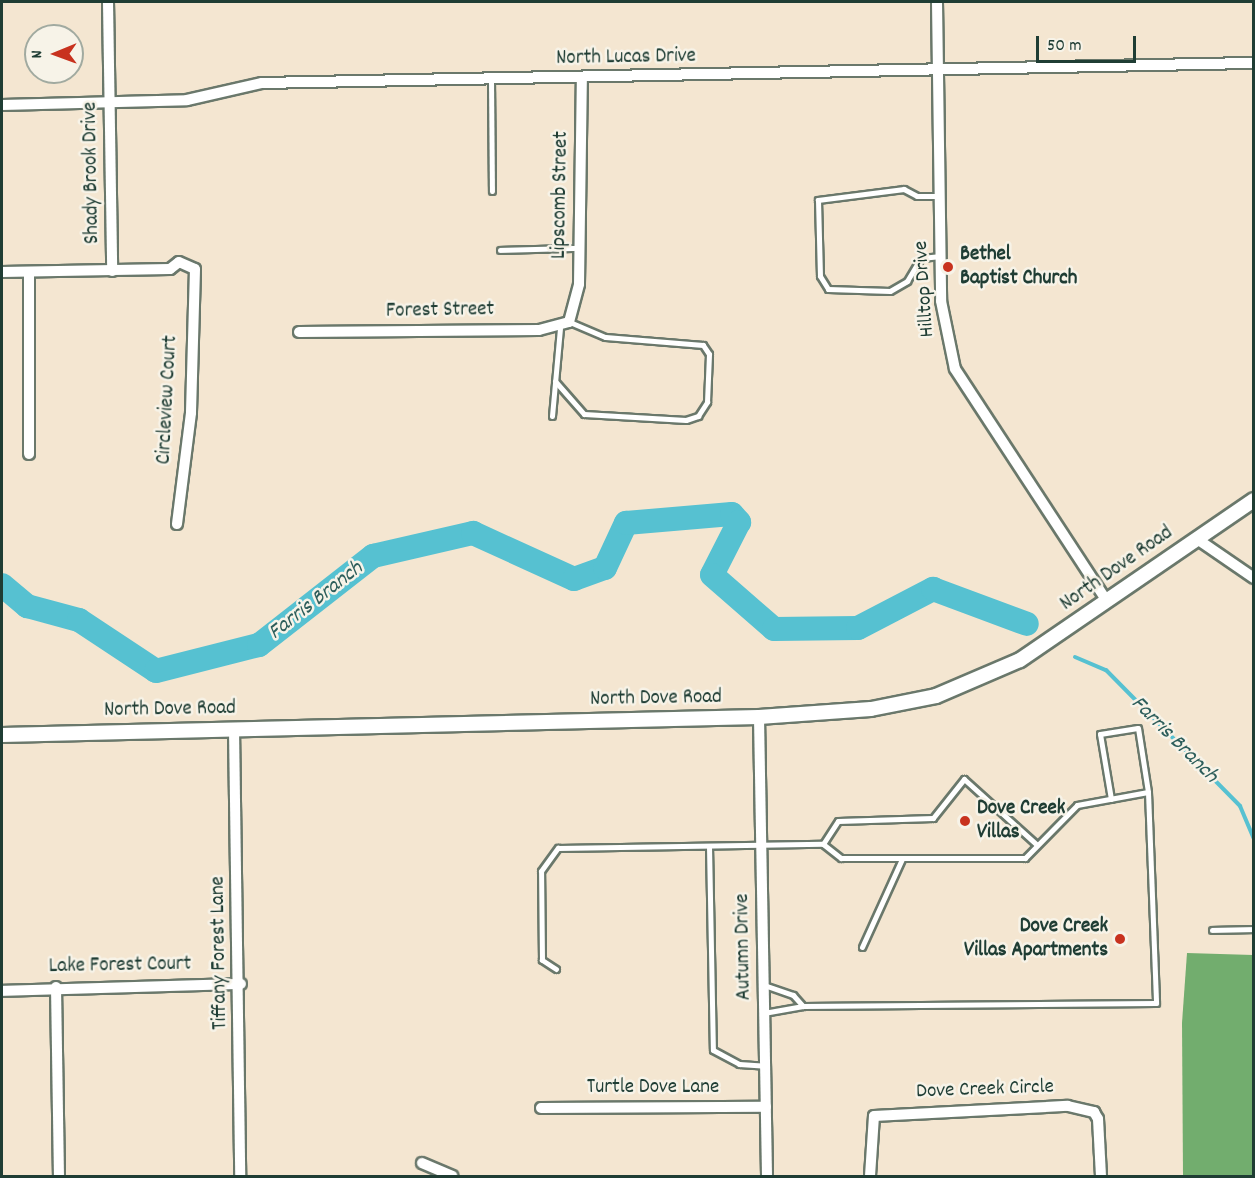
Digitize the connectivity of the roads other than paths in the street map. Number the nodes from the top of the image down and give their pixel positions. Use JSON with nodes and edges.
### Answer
{"nodes":[{"id":1,"x":108,"y":2,"type":"edge"},
{"id":2,"x":937,"y":2,"type":"edge"},
{"id":3,"x":1254,"y":63,"type":"edge"},
{"id":4,"x":939,"y":71,"type":"junction"},
{"id":5,"x":582,"y":78,"type":"junction"},
{"id":6,"x":491,"y":80,"type":"junction"},
{"id":7,"x":110,"y":103,"type":"junction"},
{"id":8,"x":2,"y":105,"type":"edge"},
{"id":9,"x":492,"y":191,"type":"dead end"},
{"id":10,"x":940,"y":196,"type":"junction"},
{"id":11,"x":579,"y":248,"type":"junction"},
{"id":12,"x":500,"y":250,"type":"dead end"},
{"id":13,"x":941,"y":256,"type":"junction"},
{"id":14,"x":112,"y":271,"type":"junction"},
{"id":15,"x":2,"y":272,"type":"edge"},
{"id":16,"x":28,"y":272,"type":"junction"},
{"id":17,"x":568,"y":320,"type":"junction"},
{"id":18,"x":299,"y":332,"type":"dead end"},
{"id":19,"x":555,"y":381,"type":"junction"},
{"id":20,"x":552,"y":416,"type":"dead end"},
{"id":21,"x":29,"y":454,"type":"dead end"},
{"id":22,"x":1254,"y":500,"type":"edge"},
{"id":23,"x":177,"y":524,"type":"dead end"},
{"id":24,"x":1197,"y":538,"type":"junction"},
{"id":25,"x":1254,"y":578,"type":"edge"},
{"id":26,"x":1106,"y":600,"type":"junction"},
{"id":27,"x":759,"y":717,"type":"junction"},
{"id":28,"x":234,"y":729,"type":"junction"},
{"id":29,"x":2,"y":735,"type":"edge"},
{"id":30,"x":1148,"y":792,"type":"junction"},
{"id":31,"x":1110,"y":798,"type":"junction"},
{"id":32,"x":761,"y":844,"type":"junction"},
{"id":33,"x":823,"y":844,"type":"junction"},
{"id":34,"x":1037,"y":845,"type":"junction"},
{"id":35,"x":709,"y":846,"type":"junction"},
{"id":36,"x":902,"y":859,"type":"junction"},
{"id":37,"x":1254,"y":929,"type":"edge"},
{"id":38,"x":1212,"y":930,"type":"dead end"},
{"id":39,"x":862,"y":947,"type":"dead end"},
{"id":40,"x":556,"y":969,"type":"dead end"},
{"id":41,"x":241,"y":984,"type":"junction"},
{"id":42,"x":764,"y":985,"type":"junction"},
{"id":43,"x":56,"y":987,"type":"junction"},
{"id":44,"x":2,"y":991,"type":"edge"},
{"id":45,"x":802,"y":1006,"type":"junction"},
{"id":46,"x":765,"y":1013,"type":"junction"},
{"id":47,"x":765,"y":1066,"type":"junction"},
{"id":48,"x":766,"y":1107,"type":"junction"},
{"id":49,"x":541,"y":1108,"type":"dead end"},
{"id":50,"x":422,"y":1163,"type":"dead end"},
{"id":51,"x":60,"y":1176,"type":"edge"},
{"id":52,"x":240,"y":1176,"type":"edge"},
{"id":53,"x":452,"y":1176,"type":"edge"},
{"id":54,"x":767,"y":1176,"type":"edge"},
{"id":55,"x":870,"y":1176,"type":"edge"},
{"id":56,"x":1101,"y":1176,"type":"edge"}],
"edges":[{"from":1,"to":7,"type":"street","name":"Shady Brook Drive"},
{"from":2,"to":4,"type":"street","name":"Hilltop Drive"},
{"from":3,"to":4,"type":"street","name":"North Lucas Drive"},
{"from":4,"to":5,"type":"street","name":"North Lucas Drive"},
{"from":4,"to":10,"type":"street","name":"Hilltop Drive"},
{"from":5,"to":6,"type":"street","name":"North Lucas Drive"},
{"from":5,"to":11,"type":"street","name":"Lipscomb Street"},
{"from":6,"to":7,"type":"street","name":"North Lucas Drive"},
{"from":6,"to":9,"type":"lane"},
{"from":7,"to":8,"type":"street","name":"North Lucas Drive"},
{"from":7,"to":14,"type":"street","name":"Shady Brook Drive"},
{"from":10,"to":13,"type":"street","name":"Hilltop Drive"},
{"from":10,"to":13,"type":"lane"},
{"from":11,"to":12,"type":"lane"},
{"from":11,"to":17,"type":"street","name":"Lipscomb Street"},
{"from":13,"to":26,"type":"street","name":"Hilltop Drive"},
{"from":14,"to":16,"type":"street"},
{"from":14,"to":23,"type":"street","name":"Circleview Court"},
{"from":15,"to":16,"type":"street"},
{"from":16,"to":21,"type":"street"},
{"from":17,"to":18,"type":"street","name":"Forest Street"},
{"from":17,"to":19,"type":"lane"},
{"from":17,"to":19,"type":"lane"},
{"from":19,"to":20,"type":"lane"},
{"from":22,"to":24,"type":"street","name":"North Dove Road"},
{"from":24,"to":25,"type":"street"},
{"from":24,"to":26,"type":"street","name":"North Dove Road"},
{"from":26,"to":27,"type":"street","name":"North Dove Road"},
{"from":27,"to":28,"type":"street","name":"North Dove Road"},
{"from":27,"to":32,"type":"street","name":"Autumn Drive"},
{"from":28,"to":29,"type":"street","name":"North Dove Road"},
{"from":28,"to":41,"type":"street","name":"Tiffany Forest Lane"},
{"from":30,"to":31,"type":"lane"},
{"from":30,"to":31,"type":"lane"},
{"from":30,"to":45,"type":"lane"},
{"from":31,"to":34,"type":"lane"},
{"from":32,"to":33,"type":"lane"},
{"from":32,"to":35,"type":"lane"},
{"from":32,"to":42,"type":"street","name":"Autumn Drive"},
{"from":33,"to":34,"type":"lane"},
{"from":33,"to":36,"type":"lane"},
{"from":34,"to":36,"type":"lane"},
{"from":35,"to":40,"type":"lane"},
{"from":35,"to":47,"type":"lane"},
{"from":36,"to":39,"type":"lane"},
{"from":37,"to":38,"type":"lane"},
{"from":41,"to":43,"type":"street","name":"Lake Forest Court"},
{"from":41,"to":52,"type":"street","name":"Tiffany Forest Lane"},
{"from":42,"to":45,"type":"lane"},
{"from":42,"to":46,"type":"street","name":"Autumn Drive"},
{"from":43,"to":44,"type":"street","name":"Lake Forest Court"},
{"from":43,"to":51,"type":"street"},
{"from":45,"to":46,"type":"lane"},
{"from":46,"to":47,"type":"street","name":"Autumn Drive"},
{"from":47,"to":48,"type":"street","name":"Autumn Drive"},
{"from":48,"to":49,"type":"street","name":"Turtle Dove Lane"},
{"from":48,"to":54,"type":"street","name":"Autumn Drive"},
{"from":50,"to":53,"type":"street"},
{"from":55,"to":56,"type":"street","name":"Dove Creek Circle"}]}
